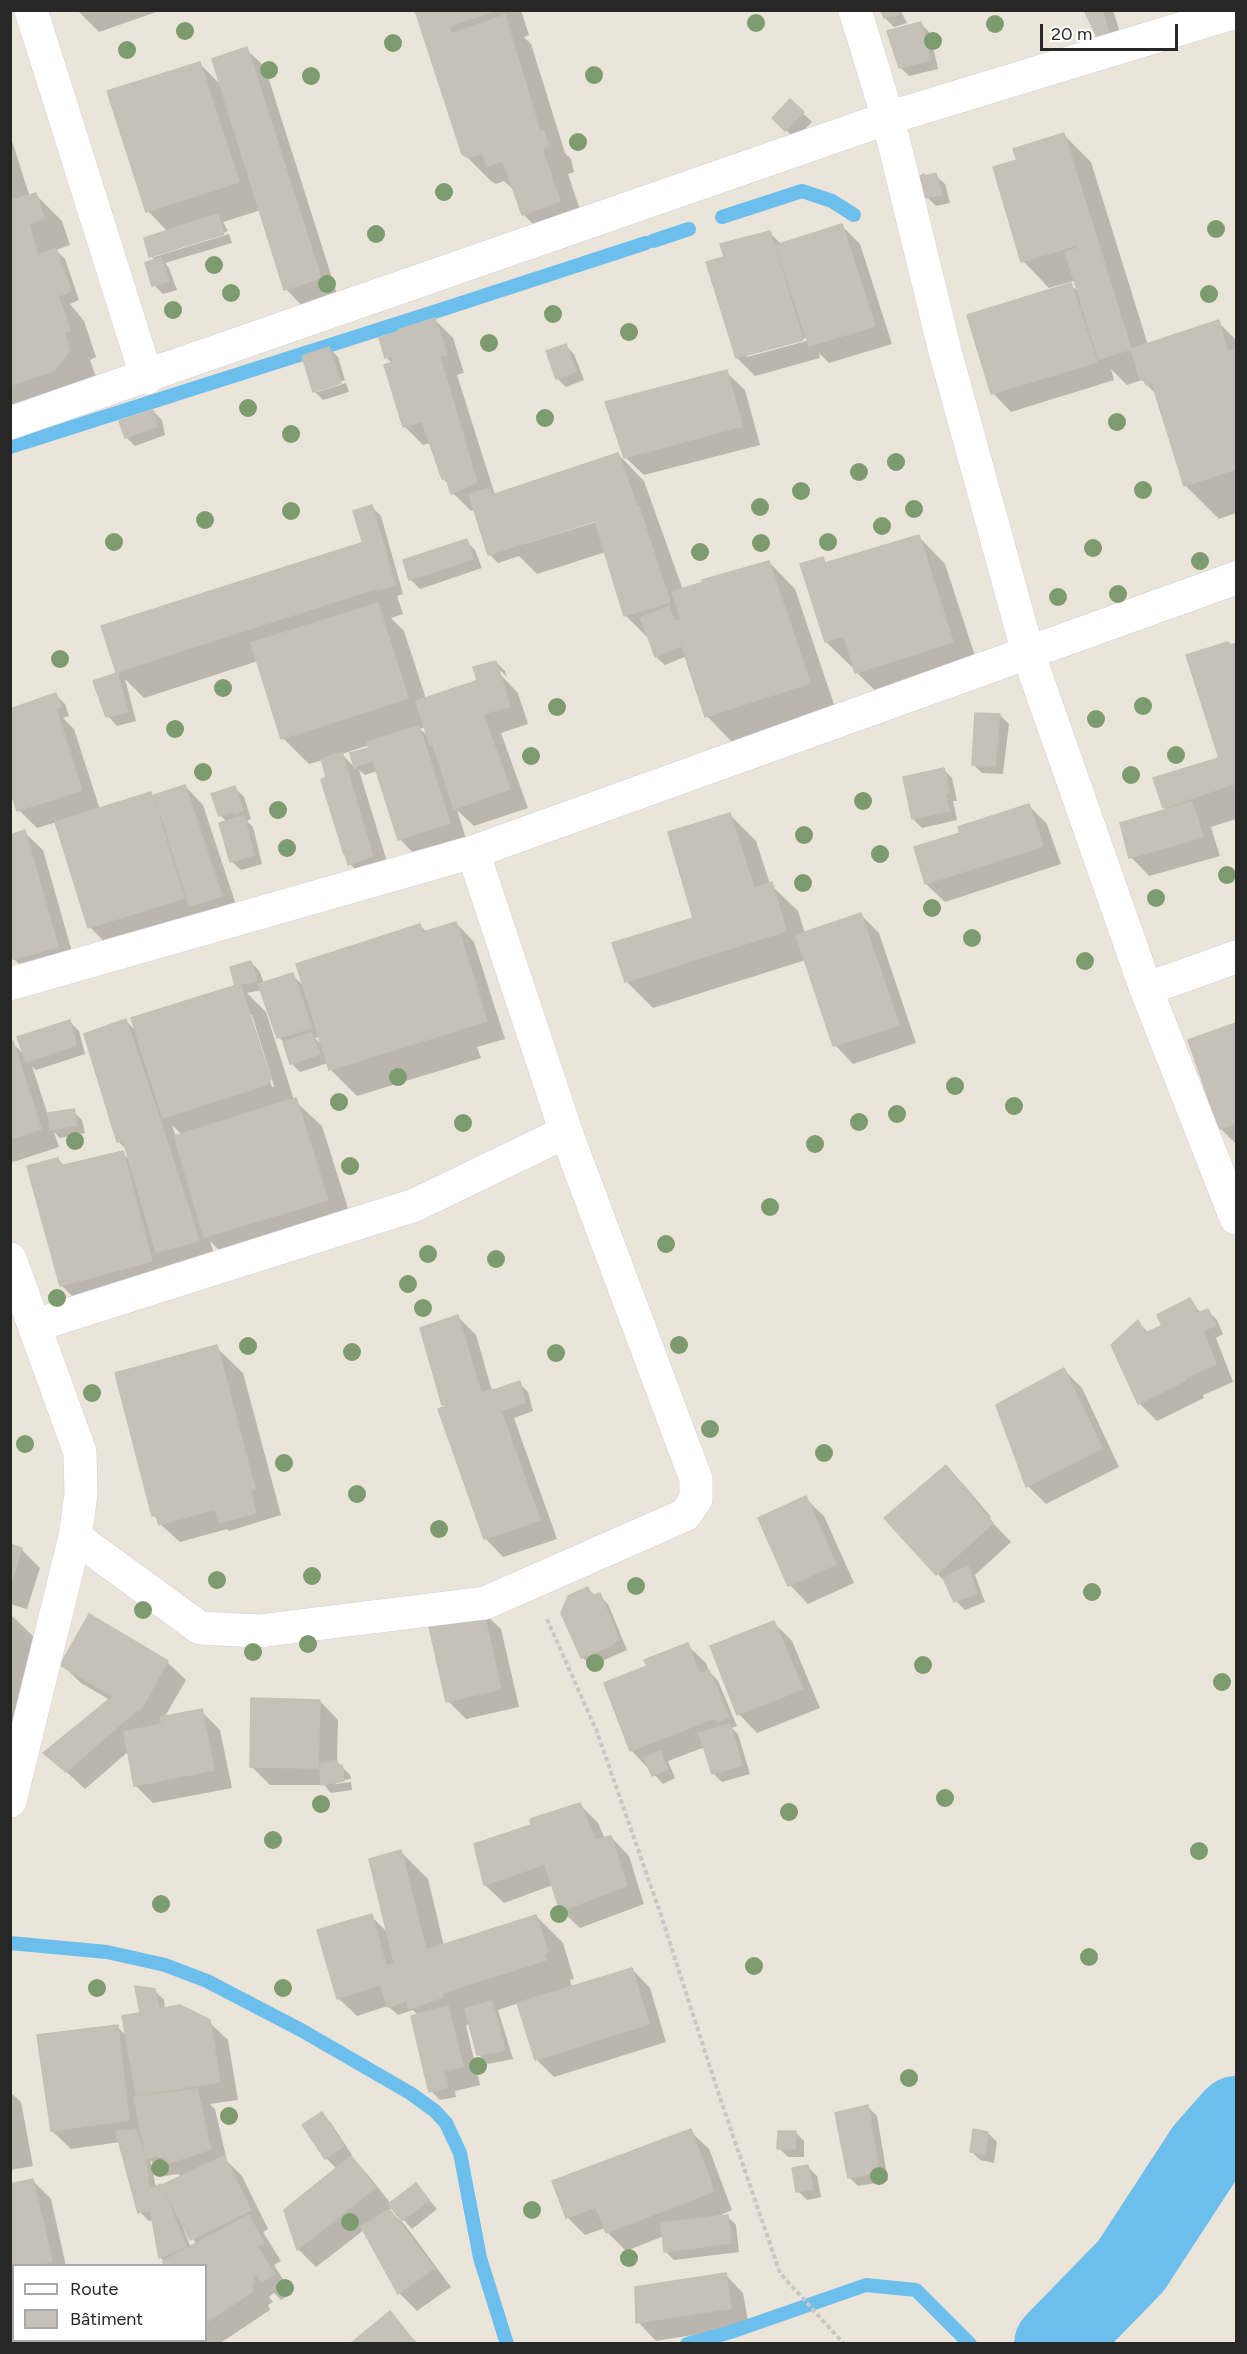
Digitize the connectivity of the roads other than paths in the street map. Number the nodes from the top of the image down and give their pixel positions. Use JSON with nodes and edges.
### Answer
{"nodes":[{"id":1,"x":31,"y":10,"type":"edge"},
{"id":2,"x":855,"y":10,"type":"edge"},
{"id":3,"x":1236,"y":12,"type":"edge"},
{"id":4,"x":888,"y":118,"type":"junction"},
{"id":5,"x":147,"y":378,"type":"junction"},
{"id":6,"x":10,"y":423,"type":"edge"},
{"id":7,"x":1236,"y":578,"type":"edge"},
{"id":8,"x":1028,"y":653,"type":"junction"},
{"id":9,"x":473,"y":852,"type":"junction"},
{"id":10,"x":1236,"y":957,"type":"edge"},
{"id":11,"x":10,"y":984,"type":"edge"},
{"id":12,"x":1146,"y":989,"type":"junction"},
{"id":13,"x":566,"y":1132,"type":"junction"},
{"id":14,"x":1236,"y":1218,"type":"edge"},
{"id":15,"x":10,"y":1259,"type":"edge"},
{"id":16,"x":36,"y":1325,"type":"junction"},
{"id":17,"x":75,"y":1537,"type":"junction"},
{"id":18,"x":10,"y":1801,"type":"edge"}],
"edges":[{"from":1,"to":5,"type":"street"},
{"from":2,"to":4,"type":"street"},
{"from":3,"to":4,"type":"street"},
{"from":4,"to":5,"type":"street"},
{"from":4,"to":8,"type":"street"},
{"from":5,"to":6,"type":"street"},
{"from":7,"to":8,"type":"street"},
{"from":8,"to":9,"type":"street"},
{"from":8,"to":12,"type":"street"},
{"from":9,"to":11,"type":"street"},
{"from":9,"to":13,"type":"street"},
{"from":10,"to":12,"type":"street"},
{"from":12,"to":14,"type":"street"},
{"from":13,"to":16,"type":"street"},
{"from":13,"to":17,"type":"street"},
{"from":15,"to":16,"type":"street"},
{"from":16,"to":17,"type":"street"},
{"from":17,"to":18,"type":"street"}]}
